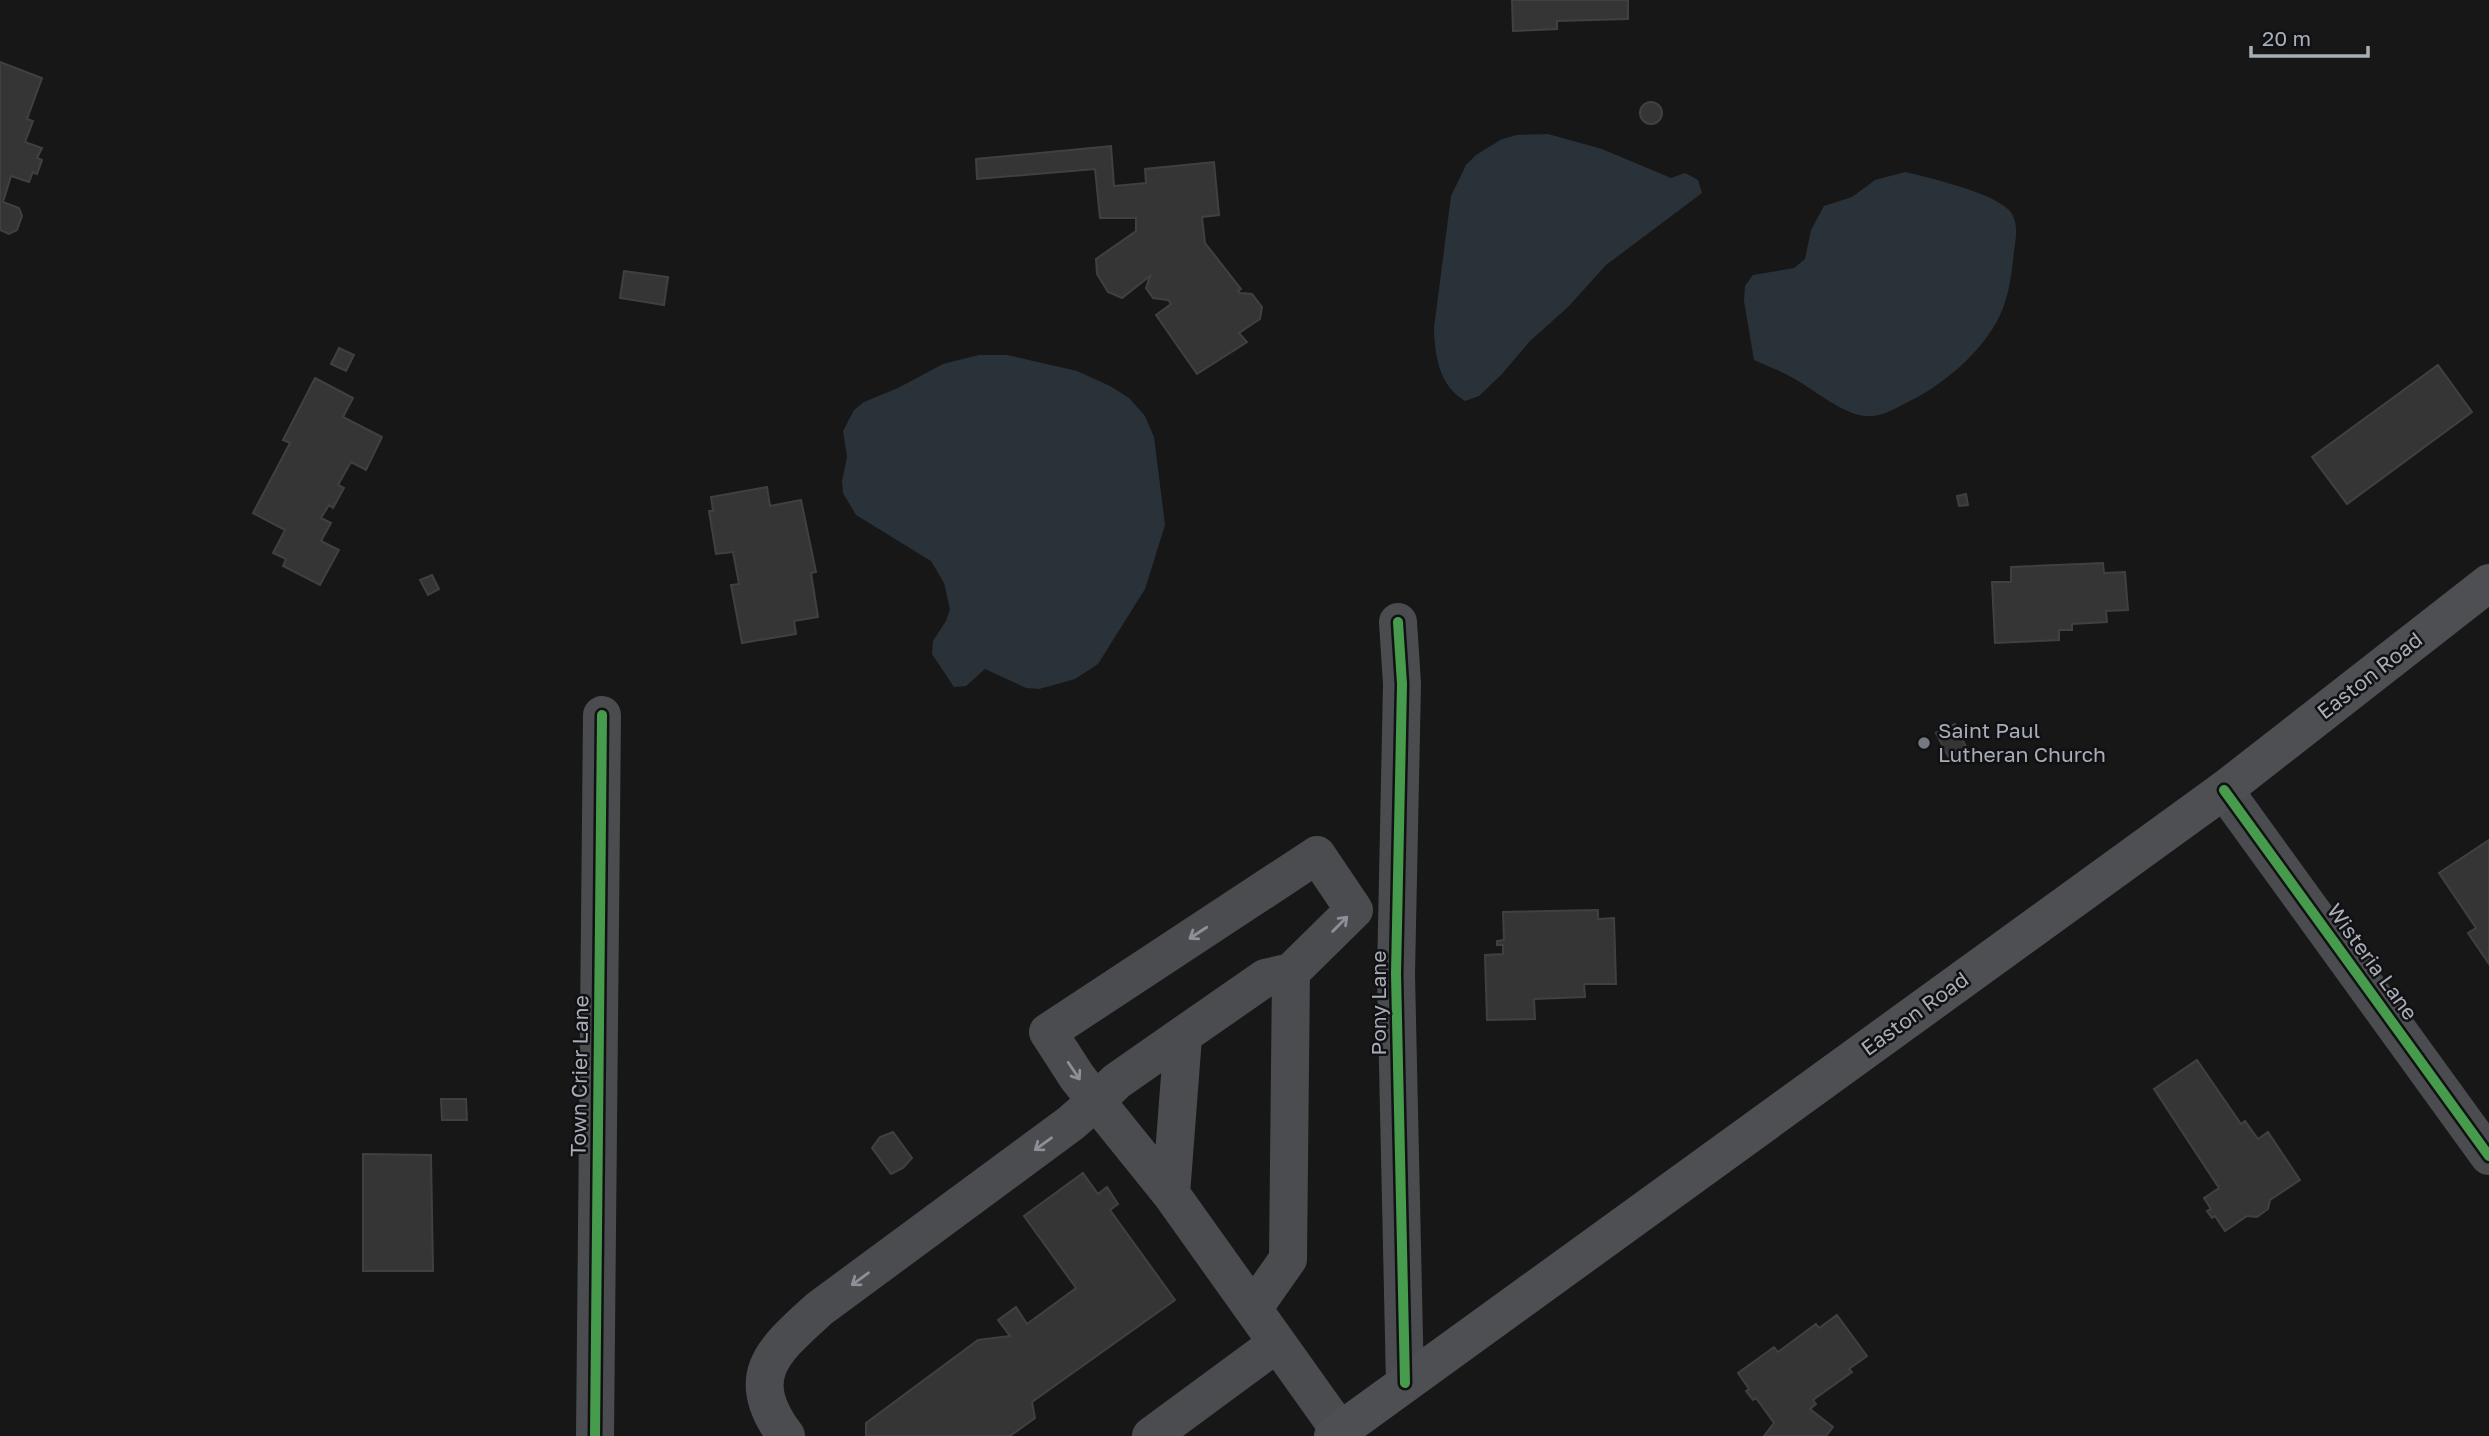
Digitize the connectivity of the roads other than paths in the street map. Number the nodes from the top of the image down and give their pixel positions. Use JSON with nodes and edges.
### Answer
{"nodes":[{"id":1,"x":2489,"y":583,"type":"edge"},
{"id":2,"x":1398,"y":622,"type":"dead end"},
{"id":3,"x":602,"y":730,"type":"dead end"},
{"id":4,"x":2224,"y":790,"type":"junction"},
{"id":5,"x":1291,"y":972,"type":"junction"},
{"id":6,"x":1183,"y":1037,"type":"junction"},
{"id":7,"x":1096,"y":1101,"type":"junction"},
{"id":8,"x":2489,"y":1156,"type":"edge"},
{"id":9,"x":1171,"y":1194,"type":"junction"},
{"id":10,"x":1253,"y":1309,"type":"junction"},
{"id":11,"x":1276,"y":1344,"type":"junction"},
{"id":12,"x":1405,"y":1383,"type":"junction"},
{"id":13,"x":1337,"y":1433,"type":"edge"},
{"id":14,"x":595,"y":1436,"type":"edge"},
{"id":15,"x":786,"y":1436,"type":"edge"},
{"id":16,"x":1151,"y":1436,"type":"edge"}],
"edges":[{"from":1,"to":4,"type":"main road","name":"Easton Road"},
{"from":2,"to":12,"type":"street","name":"Pony Lane"},
{"from":3,"to":14,"type":"street","name":"Town Crier Lane"},
{"from":4,"to":8,"type":"street","name":"Wisteria Lane"},
{"from":4,"to":12,"type":"main road","name":"Easton Road"},
{"from":5,"to":6,"type":"street"},
{"from":5,"to":7,"type":"street","one_way":true},
{"from":5,"to":10,"type":"street"},
{"from":6,"to":7,"type":"street"},
{"from":6,"to":9,"type":"street"},
{"from":7,"to":9,"type":"street"},
{"from":7,"to":15,"type":"street","one_way":true},
{"from":9,"to":10,"type":"street"},
{"from":10,"to":11,"type":"street"},
{"from":11,"to":13,"type":"street"},
{"from":11,"to":16,"type":"street"},
{"from":12,"to":13,"type":"main road","name":"Easton Road"}]}
